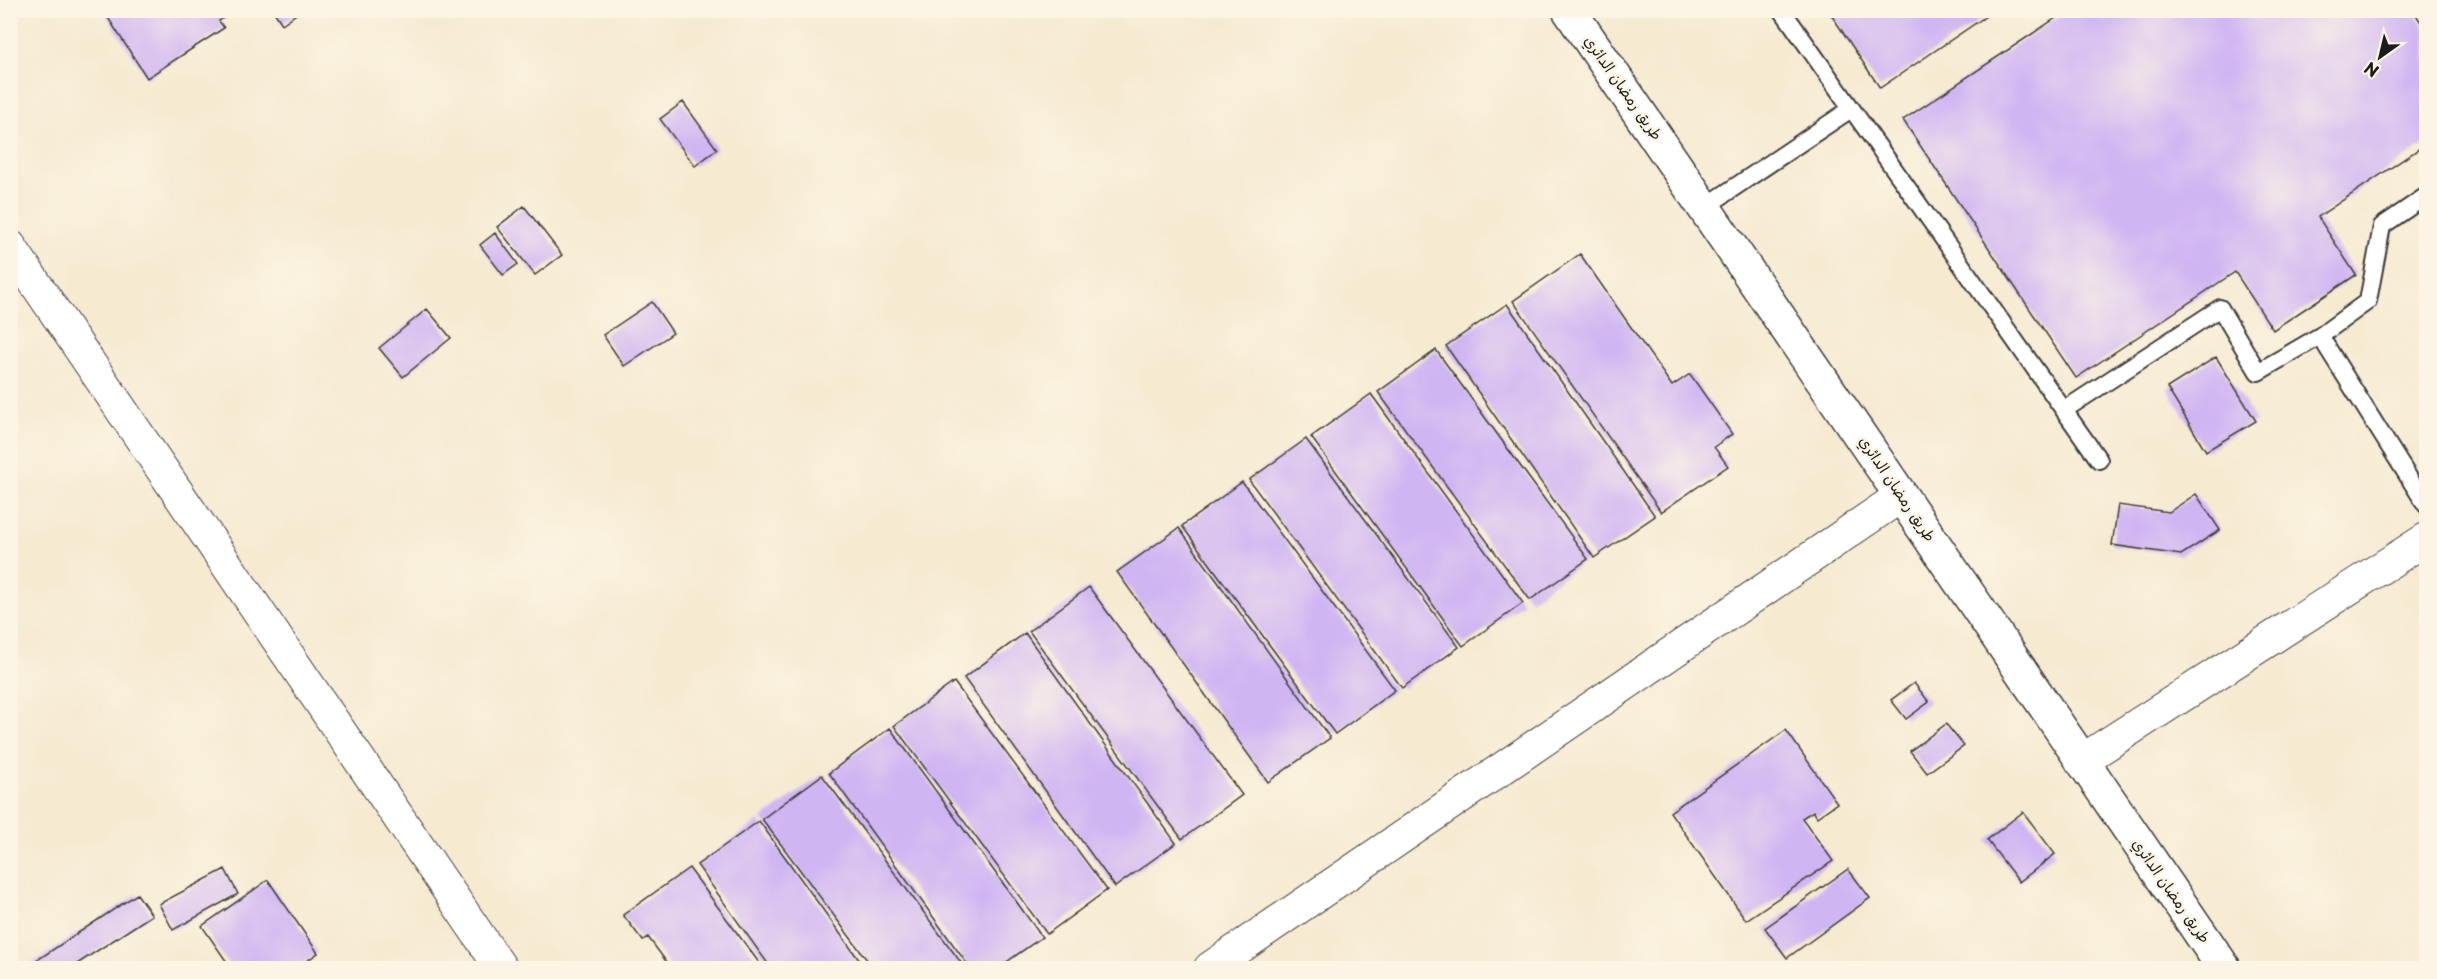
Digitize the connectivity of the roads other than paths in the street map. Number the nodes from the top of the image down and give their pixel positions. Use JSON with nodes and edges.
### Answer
{"nodes":[{"id":1,"x":1569,"y":10,"type":"edge"},
{"id":2,"x":1782,"y":10,"type":"edge"},
{"id":3,"x":1851,"y":109,"type":"junction"},
{"id":4,"x":2427,"y":196,"type":"edge"},
{"id":5,"x":1705,"y":207,"type":"junction"},
{"id":6,"x":10,"y":246,"type":"edge"},
{"id":7,"x":2320,"y":336,"type":"junction"},
{"id":8,"x":2064,"y":411,"type":"junction"},
{"id":9,"x":2099,"y":460,"type":"dead end"},
{"id":10,"x":1901,"y":496,"type":"junction"},
{"id":11,"x":2427,"y":505,"type":"edge"},
{"id":12,"x":2427,"y":539,"type":"edge"},
{"id":13,"x":2081,"y":761,"type":"junction"},
{"id":14,"x":501,"y":969,"type":"edge"},
{"id":15,"x":1210,"y":969,"type":"edge"},
{"id":16,"x":2224,"y":969,"type":"edge"}],
"edges":[{"from":1,"to":5,"type":"street","name":"طريق رمضان الدائري"},
{"from":2,"to":3,"type":"lane"},
{"from":3,"to":5,"type":"lane"},
{"from":3,"to":8,"type":"lane"},
{"from":4,"to":7,"type":"lane"},
{"from":5,"to":10,"type":"street","name":"طريق رمضان الدائري"},
{"from":6,"to":14,"type":"street"},
{"from":7,"to":8,"type":"lane"},
{"from":7,"to":11,"type":"lane"},
{"from":8,"to":9,"type":"lane"},
{"from":10,"to":13,"type":"street","name":"طريق رمضان الدائري"},
{"from":10,"to":15,"type":"street"},
{"from":12,"to":13,"type":"street"},
{"from":13,"to":16,"type":"street","name":"طريق رمضان الدائري"}]}
